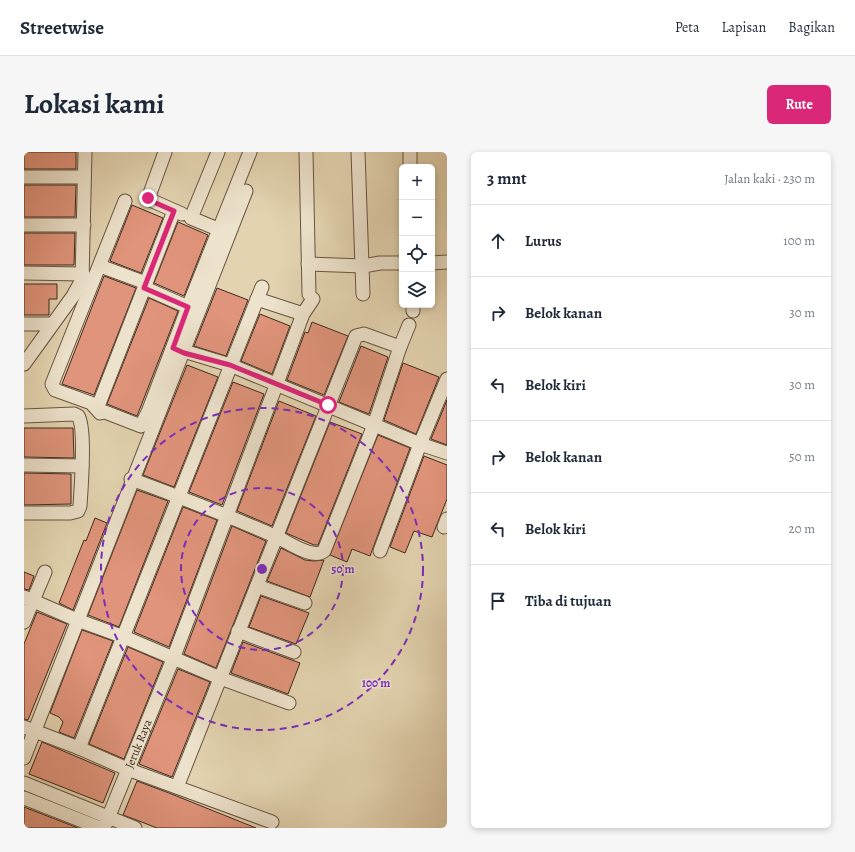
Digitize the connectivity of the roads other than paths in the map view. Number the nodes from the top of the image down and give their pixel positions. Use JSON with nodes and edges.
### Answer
{"nodes":[{"id":1,"x":84,"y":152,"type":"edge"},
{"id":2,"x":165,"y":152,"type":"edge"},
{"id":3,"x":218,"y":152,"type":"edge"},
{"id":4,"x":250,"y":152,"type":"edge"},
{"id":5,"x":306,"y":152,"type":"edge"},
{"id":6,"x":358,"y":152,"type":"edge"},
{"id":7,"x":410,"y":152,"type":"edge"},
{"id":8,"x":410,"y":164,"type":"edge"},
{"id":9,"x":24,"y":177,"type":"edge"},
{"id":10,"x":84,"y":177,"type":"junction"},
{"id":11,"x":246,"y":191,"type":"dead end"},
{"id":12,"x":125,"y":201,"type":"dead end"},
{"id":13,"x":174,"y":211,"type":"junction"},
{"id":14,"x":191,"y":218,"type":"junction"},
{"id":15,"x":24,"y":225,"type":"edge"},
{"id":16,"x":84,"y":225,"type":"junction"},
{"id":17,"x":220,"y":230,"type":"junction"},
{"id":18,"x":435,"y":262,"type":"edge"},
{"id":19,"x":447,"y":262,"type":"edge"},
{"id":20,"x":399,"y":263,"type":"edge"},
{"id":21,"x":308,"y":264,"type":"junction"},
{"id":22,"x":100,"y":266,"type":"junction"},
{"id":23,"x":363,"y":266,"type":"junction"},
{"id":24,"x":24,"y":274,"type":"edge"},
{"id":25,"x":83,"y":274,"type":"junction"},
{"id":26,"x":145,"y":286,"type":"junction"},
{"id":27,"x":363,"y":294,"type":"dead end"},
{"id":28,"x":188,"y":307,"type":"junction"},
{"id":29,"x":303,"y":314,"type":"junction"},
{"id":30,"x":24,"y":324,"type":"edge"},
{"id":31,"x":51,"y":324,"type":"junction"},
{"id":32,"x":409,"y":325,"type":"dead end"},
{"id":33,"x":400,"y":347,"type":"junction"},
{"id":34,"x":178,"y":350,"type":"junction"},
{"id":35,"x":24,"y":364,"type":"edge"},
{"id":36,"x":230,"y":365,"type":"junction"},
{"id":37,"x":447,"y":379,"type":"edge"},
{"id":38,"x":277,"y":384,"type":"junction"},
{"id":39,"x":328,"y":405,"type":"junction"},
{"id":40,"x":96,"y":409,"type":"junction"},
{"id":41,"x":24,"y":416,"type":"edge"},
{"id":42,"x":374,"y":425,"type":"junction"},
{"id":43,"x":420,"y":444,"type":"junction"},
{"id":44,"x":447,"y":453,"type":"edge"},
{"id":45,"x":24,"y":465,"type":"edge"},
{"id":46,"x":82,"y":466,"type":"junction"},
{"id":47,"x":132,"y":479,"type":"junction"},
{"id":48,"x":178,"y":497,"type":"junction"},
{"id":49,"x":24,"y":513,"type":"edge"},
{"id":50,"x":227,"y":518,"type":"junction"},
{"id":51,"x":277,"y":537,"type":"junction"},
{"id":52,"x":380,"y":552,"type":"dead end"},
{"id":53,"x":45,"y":572,"type":"dead end"},
{"id":54,"x":257,"y":586,"type":"junction"},
{"id":55,"x":28,"y":598,"type":"edge"},
{"id":56,"x":305,"y":603,"type":"dead end"},
{"id":57,"x":76,"y":620,"type":"junction"},
{"id":58,"x":24,"y":622,"type":"edge"},
{"id":59,"x":238,"y":631,"type":"junction"},
{"id":60,"x":124,"y":637,"type":"junction"},
{"id":61,"x":294,"y":652,"type":"dead end"},
{"id":62,"x":173,"y":659,"type":"junction"},
{"id":63,"x":220,"y":678,"type":"junction"},
{"id":64,"x":289,"y":703,"type":"dead end"},
{"id":65,"x":29,"y":729,"type":"edge"},
{"id":66,"x":79,"y":748,"type":"junction"},
{"id":67,"x":24,"y":758,"type":"edge"},
{"id":68,"x":127,"y":768,"type":"junction"},
{"id":69,"x":24,"y":783,"type":"edge"},
{"id":70,"x":177,"y":787,"type":"junction"},
{"id":71,"x":24,"y":798,"type":"edge"},
{"id":72,"x":272,"y":822,"type":"dead end"},
{"id":73,"x":104,"y":825,"type":"edge"},
{"id":74,"x":135,"y":828,"type":"edge"}],
"edges":[{"from":1,"to":10,"type":"street"},
{"from":2,"to":13,"type":"street"},
{"from":3,"to":14,"type":"street"},
{"from":4,"to":17,"type":"street"},
{"from":5,"to":21,"type":"street"},
{"from":6,"to":23,"type":"street"},
{"from":7,"to":8,"type":"street"},
{"from":9,"to":10,"type":"street"},
{"from":10,"to":16,"type":"street"},
{"from":11,"to":34,"type":"street"},
{"from":12,"to":22,"type":"street"},
{"from":13,"to":14,"type":"street"},
{"from":13,"to":26,"type":"street"},
{"from":14,"to":17,"type":"street"},
{"from":15,"to":16,"type":"street"},
{"from":16,"to":25,"type":"street"},
{"from":17,"to":28,"type":"street"},
{"from":18,"to":19,"type":"street"},
{"from":20,"to":23,"type":"street"},
{"from":21,"to":23,"type":"street"},
{"from":21,"to":29,"type":"street","name":"Jeruk Raya"},
{"from":22,"to":26,"type":"street"},
{"from":22,"to":40,"type":"street"},
{"from":23,"to":27,"type":"street"},
{"from":24,"to":25,"type":"street"},
{"from":25,"to":31,"type":"street"},
{"from":26,"to":28,"type":"street"},
{"from":26,"to":40,"type":"street"},
{"from":28,"to":34,"type":"street"},
{"from":29,"to":36,"type":"street"},
{"from":29,"to":38,"type":"street","name":"Jeruk Raya"},
{"from":30,"to":31,"type":"street"},
{"from":31,"to":35,"type":"street"},
{"from":32,"to":33,"type":"street"},
{"from":33,"to":39,"type":"street"},
{"from":33,"to":42,"type":"street"},
{"from":34,"to":36,"type":"street"},
{"from":34,"to":40,"type":"street"},
{"from":34,"to":47,"type":"street"},
{"from":36,"to":38,"type":"street"},
{"from":36,"to":48,"type":"street"},
{"from":37,"to":43,"type":"street"},
{"from":38,"to":39,"type":"street"},
{"from":38,"to":50,"type":"street","name":"Jeruk Raya"},
{"from":39,"to":42,"type":"street"},
{"from":39,"to":51,"type":"street"},
{"from":41,"to":46,"type":"street"},
{"from":42,"to":43,"type":"street"},
{"from":42,"to":51,"type":"street"},
{"from":43,"to":44,"type":"street"},
{"from":43,"to":52,"type":"street"},
{"from":45,"to":46,"type":"street"},
{"from":46,"to":49,"type":"street"},
{"from":47,"to":48,"type":"street"},
{"from":47,"to":57,"type":"street"},
{"from":48,"to":50,"type":"street"},
{"from":48,"to":60,"type":"street"},
{"from":50,"to":51,"type":"street"},
{"from":50,"to":62,"type":"street","name":"Jeruk Raya"},
{"from":51,"to":54,"type":"street"},
{"from":53,"to":55,"type":"street"},
{"from":54,"to":56,"type":"street"},
{"from":54,"to":59,"type":"street"},
{"from":55,"to":57,"type":"street"},
{"from":55,"to":58,"type":"street"},
{"from":57,"to":60,"type":"street"},
{"from":57,"to":65,"type":"street"},
{"from":59,"to":61,"type":"street"},
{"from":59,"to":63,"type":"street"},
{"from":60,"to":62,"type":"street"},
{"from":60,"to":66,"type":"street"},
{"from":62,"to":63,"type":"street"},
{"from":62,"to":68,"type":"street","name":"Jeruk Raya"},
{"from":63,"to":64,"type":"street"},
{"from":63,"to":70,"type":"street"},
{"from":65,"to":66,"type":"street"},
{"from":65,"to":67,"type":"street"},
{"from":66,"to":68,"type":"street"},
{"from":68,"to":70,"type":"street"},
{"from":68,"to":73,"type":"street","name":"Jeruk Raya"},
{"from":69,"to":73,"type":"street"},
{"from":70,"to":72,"type":"street"},
{"from":71,"to":73,"type":"street"},
{"from":73,"to":74,"type":"street"}]}
